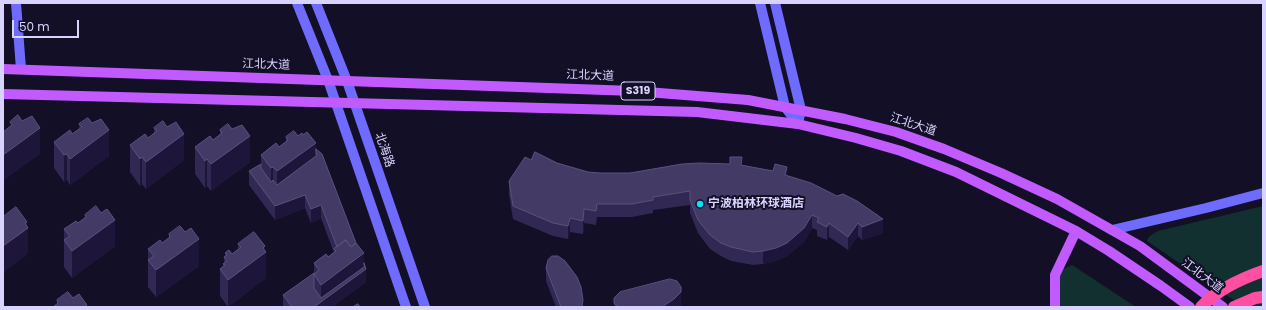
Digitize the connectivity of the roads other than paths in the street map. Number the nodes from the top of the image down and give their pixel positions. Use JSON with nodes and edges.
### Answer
{"nodes":[{"id":1,"x":16,"y":3,"type":"edge"},
{"id":2,"x":297,"y":3,"type":"edge"},
{"id":3,"x":316,"y":3,"type":"edge"},
{"id":4,"x":760,"y":3,"type":"edge"},
{"id":5,"x":775,"y":3,"type":"edge"},
{"id":6,"x":3,"y":68,"type":"edge"},
{"id":7,"x":21,"y":69,"type":"junction"},
{"id":8,"x":328,"y":80,"type":"junction"},
{"id":9,"x":347,"y":81,"type":"junction"},
{"id":10,"x":3,"y":94,"type":"edge"},
{"id":11,"x":336,"y":103,"type":"junction"},
{"id":12,"x":354,"y":103,"type":"junction"},
{"id":13,"x":785,"y":107,"type":"junction"},
{"id":14,"x":801,"y":110,"type":"junction"},
{"id":15,"x":798,"y":124,"type":"junction"},
{"id":16,"x":1263,"y":193,"type":"edge"},
{"id":17,"x":1112,"y":230,"type":"junction"},
{"id":18,"x":1076,"y":231,"type":"junction"},
{"id":19,"x":1263,"y":271,"type":"edge"},
{"id":20,"x":1263,"y":297,"type":"edge"},
{"id":21,"x":406,"y":307,"type":"edge"},
{"id":22,"x":425,"y":307,"type":"edge"},
{"id":23,"x":1055,"y":307,"type":"edge"},
{"id":24,"x":1190,"y":307,"type":"edge"},
{"id":25,"x":1201,"y":307,"type":"edge"},
{"id":26,"x":1223,"y":307,"type":"edge"},
{"id":27,"x":1234,"y":307,"type":"edge"}],
"edges":[{"from":1,"to":7,"type":"street"},
{"from":2,"to":8,"type":"street"},
{"from":3,"to":9,"type":"street","name":"北海路"},
{"from":4,"to":13,"type":"street"},
{"from":5,"to":14,"type":"street"},
{"from":6,"to":7,"type":"main road","name":"江北大道","number":"S319"},
{"from":7,"to":8,"type":"main road","name":"江北大道","number":"S319"},
{"from":8,"to":9,"type":"main road","name":"江北大道","number":"S319"},
{"from":8,"to":11,"type":"street"},
{"from":9,"to":12,"type":"street","name":"北海路"},
{"from":9,"to":13,"type":"main road","name":"江北大道","number":"S319"},
{"from":10,"to":11,"type":"main road","number":"S319"},
{"from":11,"to":12,"type":"main road","number":"S319"},
{"from":11,"to":21,"type":"street"},
{"from":12,"to":15,"type":"main road","number":"S319"},
{"from":12,"to":22,"type":"street","name":"北海路"},
{"from":13,"to":14,"type":"main road","name":"江北大道","number":"S319"},
{"from":13,"to":15,"type":"street"},
{"from":14,"to":15,"type":"street"},
{"from":14,"to":17,"type":"main road","name":"江北大道","number":"S319"},
{"from":15,"to":18,"type":"main road","number":"S319"},
{"from":16,"to":17,"type":"street"},
{"from":17,"to":26,"type":"main road","name":"江北大道","number":"S319"},
{"from":18,"to":23,"type":"main road"},
{"from":18,"to":24,"type":"main road","number":"S319"},
{"from":19,"to":25,"type":"highway"},
{"from":20,"to":27,"type":"highway"}]}
